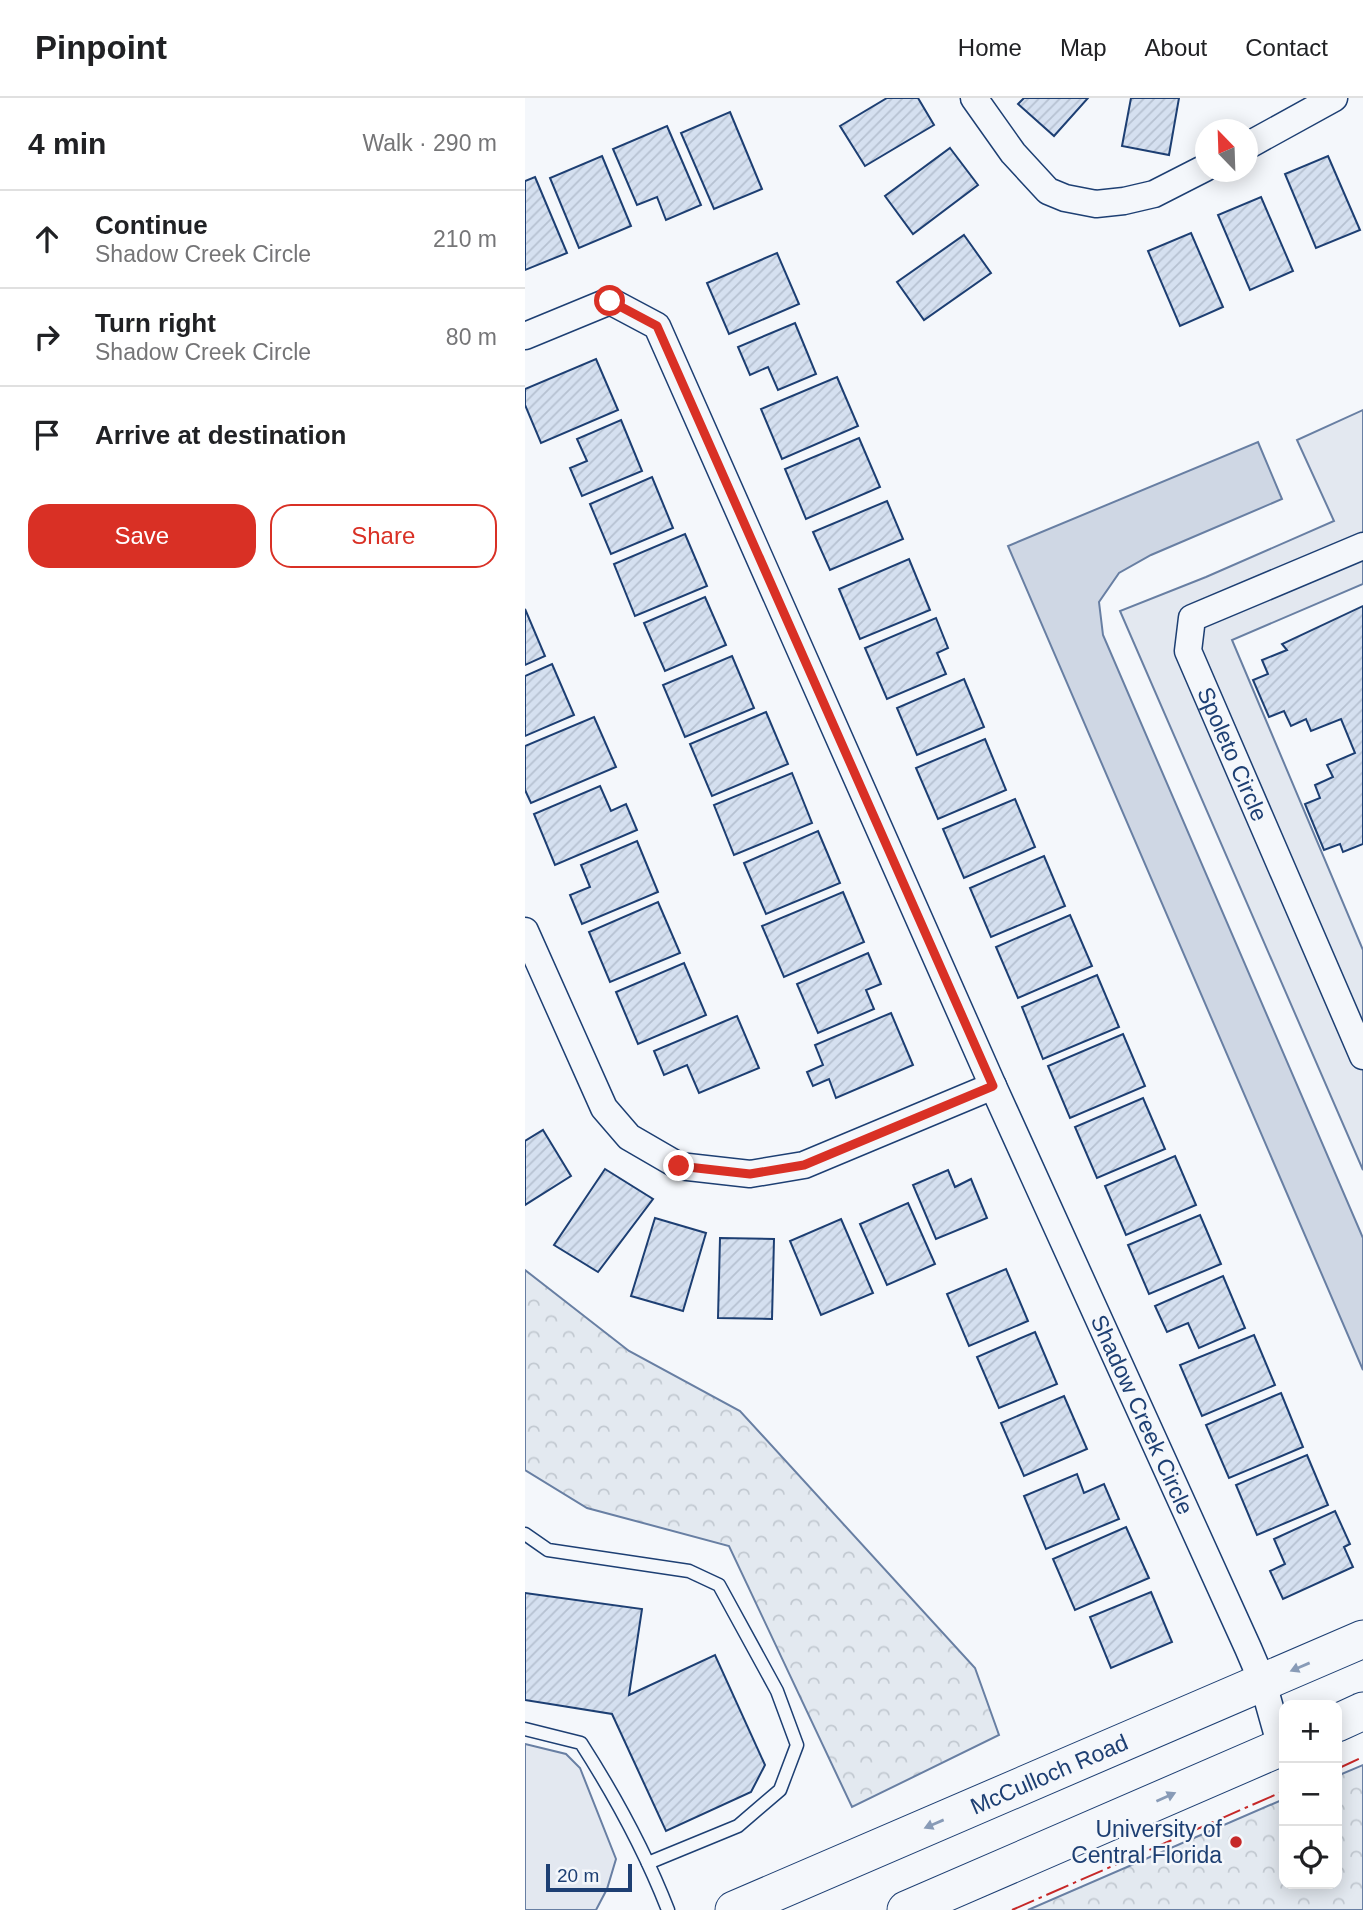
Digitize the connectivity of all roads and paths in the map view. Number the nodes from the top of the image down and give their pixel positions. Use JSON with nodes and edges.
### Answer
{"nodes":[{"id":1,"x":974,"y":98,"type":"edge"},
{"id":2,"x":1334,"y":98,"type":"edge"},
{"id":3,"x":1258,"y":140,"type":"edge"},
{"id":4,"x":1195,"y":174,"type":"edge"},
{"id":5,"x":525,"y":336,"type":"edge"},
{"id":6,"x":1363,"y":545,"type":"edge"},
{"id":7,"x":525,"y":931,"type":"edge"},
{"id":8,"x":1363,"y":1056,"type":"edge"},
{"id":9,"x":993,"y":1086,"type":"junction"},
{"id":10,"x":525,"y":1534,"type":"edge"},
{"id":11,"x":1363,"y":1639,"type":"edge"},
{"id":12,"x":1263,"y":1683,"type":"junction"},
{"id":13,"x":1363,"y":1712,"type":"edge"},
{"id":14,"x":1342,"y":1721,"type":"edge"},
{"id":15,"x":525,"y":1729,"type":"edge"},
{"id":16,"x":1279,"y":1736,"type":"edge"},
{"id":17,"x":1279,"y":1747,"type":"edge"},
{"id":18,"x":648,"y":1863,"type":"junction"},
{"id":19,"x":668,"y":1910,"type":"edge"},
{"id":20,"x":734,"y":1910,"type":"edge"},
{"id":21,"x":906,"y":1910,"type":"edge"}],
"edges":[{"from":1,"to":4,"type":"street"},
{"from":2,"to":3,"type":"street"},
{"from":5,"to":9,"type":"street","name":"Shadow Creek Circle"},
{"from":6,"to":8,"type":"street","name":"Spoleto Circle"},
{"from":7,"to":9,"type":"street"},
{"from":9,"to":12,"type":"street","name":"Shadow Creek Circle"},
{"from":10,"to":18,"type":"lane"},
{"from":11,"to":12,"type":"main road","name":"McCulloch Road","one_way":true},
{"from":12,"to":16,"type":"street","name":"Shadow Creek Circle"},
{"from":12,"to":20,"type":"main road","name":"McCulloch Road","one_way":true},
{"from":13,"to":14,"type":"main road"},
{"from":15,"to":18,"type":"lane"},
{"from":21,"to":17,"type":"main road","one_way":true},
{"from":18,"to":19,"type":"lane"}]}
